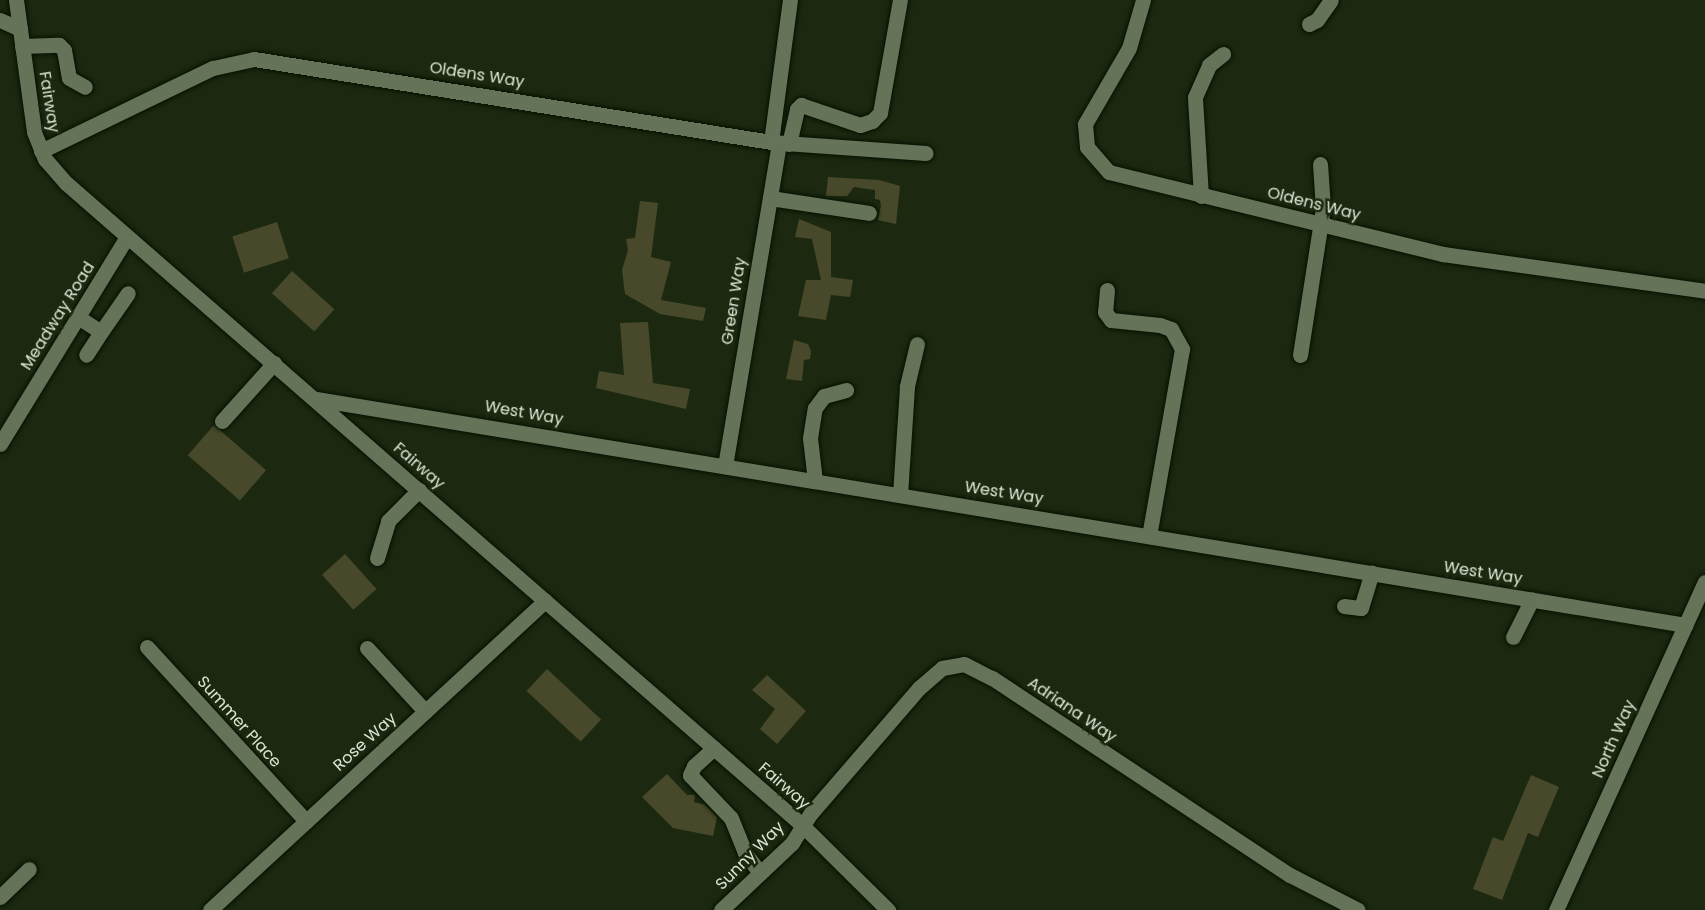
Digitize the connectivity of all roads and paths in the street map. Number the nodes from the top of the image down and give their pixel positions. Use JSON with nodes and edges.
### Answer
{"nodes":[{"id":1,"x":16,"y":0,"type":"edge"},
{"id":2,"x":790,"y":0,"type":"edge"},
{"id":3,"x":900,"y":0,"type":"edge"},
{"id":4,"x":1143,"y":0,"type":"edge"},
{"id":5,"x":1331,"y":0,"type":"edge"},
{"id":6,"x":0,"y":21,"type":"edge"},
{"id":7,"x":1309,"y":24,"type":"dead end"},
{"id":8,"x":20,"y":29,"type":"junction"},
{"id":9,"x":22,"y":46,"type":"junction"},
{"id":10,"x":1223,"y":54,"type":"dead end"},
{"id":11,"x":85,"y":87,"type":"dead end"},
{"id":12,"x":780,"y":143,"type":"junction"},
{"id":13,"x":41,"y":151,"type":"junction"},
{"id":14,"x":926,"y":153,"type":"dead end"},
{"id":15,"x":1320,"y":164,"type":"dead end"},
{"id":16,"x":1201,"y":196,"type":"junction"},
{"id":17,"x":770,"y":198,"type":"junction"},
{"id":18,"x":869,"y":213,"type":"dead end"},
{"id":19,"x":1321,"y":225,"type":"junction"},
{"id":20,"x":127,"y":237,"type":"junction"},
{"id":21,"x":1107,"y":290,"type":"dead end"},
{"id":22,"x":1705,"y":291,"type":"edge"},
{"id":23,"x":128,"y":293,"type":"dead end"},
{"id":24,"x":78,"y":317,"type":"junction"},
{"id":25,"x":101,"y":332,"type":"junction"},
{"id":26,"x":916,"y":344,"type":"dead end"},
{"id":27,"x":86,"y":355,"type":"dead end"},
{"id":28,"x":1300,"y":355,"type":"dead end"},
{"id":29,"x":273,"y":363,"type":"junction"},
{"id":30,"x":846,"y":390,"type":"dead end"},
{"id":31,"x":316,"y":399,"type":"junction"},
{"id":32,"x":222,"y":421,"type":"dead end"},
{"id":33,"x":0,"y":444,"type":"edge"},
{"id":34,"x":725,"y":466,"type":"junction"},
{"id":35,"x":815,"y":481,"type":"junction"},
{"id":36,"x":419,"y":490,"type":"junction"},
{"id":37,"x":900,"y":495,"type":"junction"},
{"id":38,"x":1149,"y":536,"type":"junction"},
{"id":39,"x":377,"y":558,"type":"dead end"},
{"id":40,"x":1372,"y":573,"type":"junction"},
{"id":41,"x":1705,"y":582,"type":"edge"},
{"id":42,"x":1532,"y":599,"type":"junction"},
{"id":43,"x":545,"y":601,"type":"junction"},
{"id":44,"x":1344,"y":606,"type":"dead end"},
{"id":45,"x":1685,"y":626,"type":"junction"},
{"id":46,"x":1513,"y":636,"type":"dead end"},
{"id":47,"x":147,"y":647,"type":"dead end"},
{"id":48,"x":367,"y":648,"type":"dead end"},
{"id":49,"x":425,"y":711,"type":"junction"},
{"id":50,"x":714,"y":748,"type":"junction"},
{"id":51,"x":306,"y":821,"type":"junction"},
{"id":52,"x":803,"y":826,"type":"junction"},
{"id":53,"x":29,"y":869,"type":"dead end"},
{"id":54,"x":760,"y":873,"type":"junction"},
{"id":55,"x":0,"y":897,"type":"edge"},
{"id":56,"x":210,"y":910,"type":"edge"},
{"id":57,"x":721,"y":910,"type":"edge"},
{"id":58,"x":888,"y":910,"type":"edge"},
{"id":59,"x":1358,"y":910,"type":"edge"},
{"id":60,"x":1556,"y":910,"type":"edge"}],
"edges":[{"from":1,"to":8,"type":"street","name":"Fairway"},
{"from":2,"to":12,"type":"street"},
{"from":3,"to":12,"type":"street"},
{"from":4,"to":16,"type":"street","name":"Oldens Way"},
{"from":5,"to":7,"type":"street"},
{"from":6,"to":8,"type":"street"},
{"from":8,"to":9,"type":"street","name":"Fairway"},
{"from":9,"to":11,"type":"street"},
{"from":9,"to":13,"type":"street","name":"Fairway"},
{"from":10,"to":16,"type":"street"},
{"from":12,"to":13,"type":"street","name":"Oldens Way"},
{"from":12,"to":14,"type":"street","name":"Oldens Way"},
{"from":12,"to":17,"type":"street","name":"Green Way"},
{"from":13,"to":20,"type":"street","name":"Fairway"},
{"from":15,"to":19,"type":"street"},
{"from":16,"to":19,"type":"street","name":"Oldens Way"},
{"from":17,"to":18,"type":"street"},
{"from":17,"to":34,"type":"street","name":"Green Way"},
{"from":19,"to":22,"type":"street","name":"Oldens Way"},
{"from":19,"to":28,"type":"street"},
{"from":20,"to":24,"type":"street","name":"Meadway Road"},
{"from":20,"to":29,"type":"street","name":"Fairway"},
{"from":21,"to":38,"type":"street"},
{"from":23,"to":25,"type":"street"},
{"from":24,"to":25,"type":"street"},
{"from":24,"to":33,"type":"street","name":"Meadway Road"},
{"from":25,"to":27,"type":"street"},
{"from":26,"to":37,"type":"street"},
{"from":29,"to":31,"type":"street","name":"Fairway"},
{"from":29,"to":32,"type":"street"},
{"from":30,"to":35,"type":"street"},
{"from":31,"to":34,"type":"street","name":"West Way"},
{"from":31,"to":36,"type":"street","name":"Fairway"},
{"from":34,"to":35,"type":"street","name":"West Way"},
{"from":35,"to":37,"type":"street","name":"West Way"},
{"from":36,"to":39,"type":"street"},
{"from":36,"to":43,"type":"street","name":"Fairway"},
{"from":37,"to":38,"type":"street","name":"West Way"},
{"from":38,"to":40,"type":"street","name":"West Way"},
{"from":40,"to":42,"type":"street","name":"West Way"},
{"from":40,"to":44,"type":"street"},
{"from":41,"to":45,"type":"street","name":"North Way"},
{"from":42,"to":45,"type":"street","name":"West Way"},
{"from":42,"to":46,"type":"street"},
{"from":43,"to":49,"type":"street","name":"Rose Way"},
{"from":43,"to":50,"type":"street","name":"Fairway"},
{"from":45,"to":60,"type":"street","name":"North Way"},
{"from":47,"to":51,"type":"street","name":"Summer Place"},
{"from":48,"to":49,"type":"street"},
{"from":49,"to":51,"type":"street","name":"Rose Way"},
{"from":50,"to":52,"type":"street","name":"Fairway"},
{"from":50,"to":54,"type":"street"},
{"from":51,"to":56,"type":"street","name":"Rose Way"},
{"from":52,"to":54,"type":"street","name":"Sunny Way"},
{"from":52,"to":58,"type":"street","name":"Fairway"},
{"from":52,"to":59,"type":"street","name":"Adriana Way"},
{"from":53,"to":55,"type":"street"},
{"from":54,"to":57,"type":"street","name":"Sunny Way"}]}
